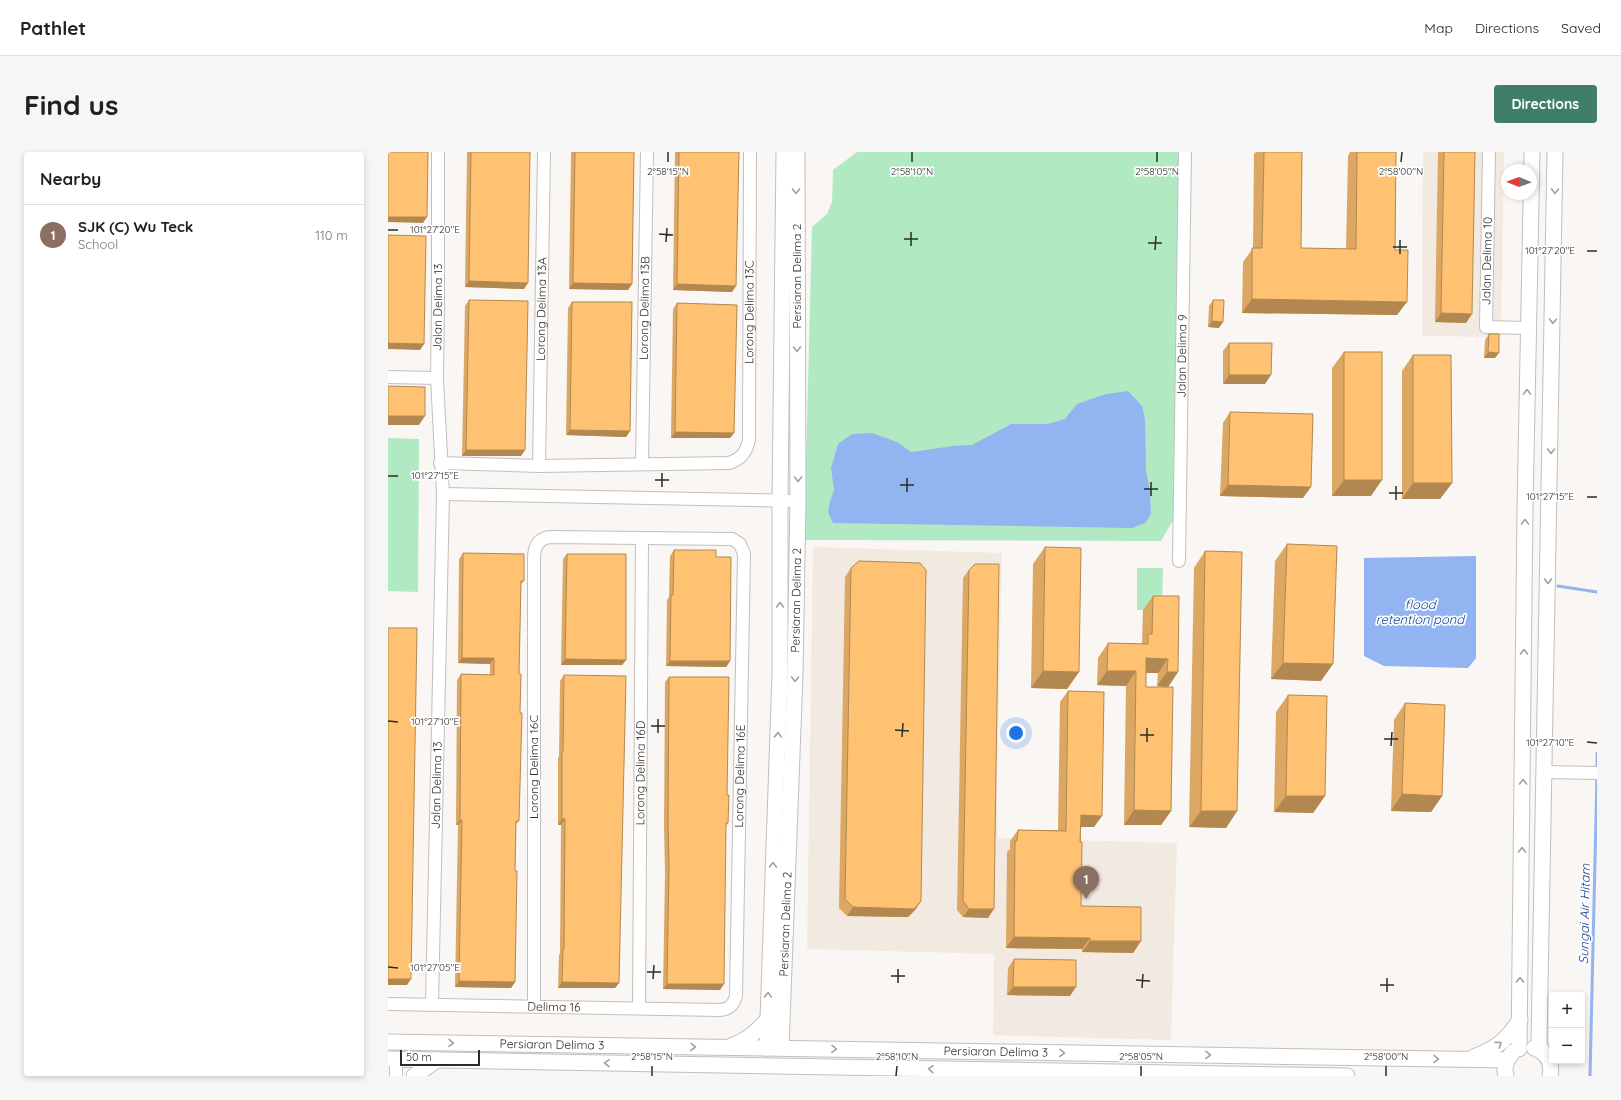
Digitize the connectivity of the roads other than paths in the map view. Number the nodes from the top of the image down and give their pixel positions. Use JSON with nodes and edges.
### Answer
{"nodes":[{"id":1,"x":438,"y":152,"type":"edge"},
{"id":2,"x":544,"y":152,"type":"edge"},
{"id":3,"x":647,"y":152,"type":"edge"},
{"id":4,"x":750,"y":152,"type":"edge"},
{"id":5,"x":784,"y":152,"type":"edge"},
{"id":6,"x":797,"y":152,"type":"edge"},
{"id":7,"x":1185,"y":152,"type":"edge"},
{"id":8,"x":1489,"y":152,"type":"edge"},
{"id":9,"x":1532,"y":152,"type":"edge"},
{"id":10,"x":1555,"y":152,"type":"edge"},
{"id":11,"x":1528,"y":328,"type":"junction"},
{"id":12,"x":388,"y":377,"type":"edge"},
{"id":13,"x":436,"y":378,"type":"junction"},
{"id":14,"x":440,"y":463,"type":"junction"},
{"id":15,"x":642,"y":464,"type":"junction"},
{"id":16,"x":539,"y":466,"type":"junction"},
{"id":17,"x":443,"y":494,"type":"junction"},
{"id":18,"x":780,"y":500,"type":"junction"},
{"id":19,"x":798,"y":501,"type":"junction"},
{"id":20,"x":642,"y":539,"type":"junction"},
{"id":21,"x":1179,"y":561,"type":"dead end"},
{"id":22,"x":1544,"y":772,"type":"junction"},
{"id":23,"x":1597,"y":773,"type":"edge"},
{"id":24,"x":388,"y":1004,"type":"edge"},
{"id":25,"x":432,"y":1004,"type":"junction"},
{"id":26,"x":534,"y":1006,"type":"junction"},
{"id":27,"x":639,"y":1008,"type":"junction"},
{"id":28,"x":720,"y":1010,"type":"joint"},
{"id":29,"x":775,"y":1019,"type":"junction"},
{"id":30,"x":1520,"y":1019,"type":"junction"},
{"id":31,"x":388,"y":1042,"type":"edge"},
{"id":32,"x":412,"y":1042,"type":"junction"},
{"id":33,"x":726,"y":1047,"type":"junction"},
{"id":34,"x":1519,"y":1048,"type":"junction"},
{"id":35,"x":810,"y":1049,"type":"junction"},
{"id":36,"x":773,"y":1050,"type":"junction"},
{"id":37,"x":1542,"y":1051,"type":"junction"},
{"id":38,"x":1114,"y":1054,"type":"junction"},
{"id":39,"x":1154,"y":1054,"type":"junction"},
{"id":40,"x":391,"y":1056,"type":"edge"},
{"id":41,"x":1331,"y":1057,"type":"junction"},
{"id":42,"x":1469,"y":1059,"type":"junction"},
{"id":43,"x":437,"y":1060,"type":"junction"},
{"id":44,"x":1507,"y":1060,"type":"junction"},
{"id":45,"x":758,"y":1066,"type":"junction"},
{"id":46,"x":791,"y":1066,"type":"junction"},
{"id":47,"x":1088,"y":1074,"type":"edge"},
{"id":48,"x":1137,"y":1074,"type":"edge"},
{"id":49,"x":1172,"y":1074,"type":"edge"},
{"id":50,"x":396,"y":1076,"type":"edge"},
{"id":51,"x":414,"y":1076,"type":"edge"},
{"id":52,"x":1331,"y":1076,"type":"edge"},
{"id":53,"x":1347,"y":1076,"type":"edge"},
{"id":54,"x":1506,"y":1076,"type":"edge"},
{"id":55,"x":1550,"y":1076,"type":"edge"}],
"edges":[{"from":1,"to":13,"type":"street","name":"Jalan Delima 13"},
{"from":2,"to":16,"type":"street","name":"Lorong Delima 13A"},
{"from":3,"to":15,"type":"street","name":"Lorong Delima 13B"},
{"from":4,"to":15,"type":"street","name":"Lorong Delima 13C"},
{"from":5,"to":18,"type":"street","name":"Persiaran Delima 2"},
{"from":6,"to":19,"type":"street","name":"Persiaran Delima 2","one_way":true},
{"from":7,"to":21,"type":"street","name":"Jalan Delima 9"},
{"from":8,"to":11,"type":"street","name":"Jalan Delima 10"},
{"from":9,"to":11,"type":"street"},
{"from":10,"to":22,"type":"street","one_way":true},
{"from":30,"to":11,"type":"street","one_way":true},
{"from":12,"to":13,"type":"street"},
{"from":13,"to":14,"type":"street","name":"Jalan Delima 13"},
{"from":14,"to":16,"type":"street"},
{"from":14,"to":17,"type":"street","name":"Jalan Delima 13"},
{"from":15,"to":16,"type":"street"},
{"from":17,"to":18,"type":"street"},
{"from":17,"to":25,"type":"street","name":"Jalan Delima 13"},
{"from":18,"to":19,"type":"street"},
{"from":29,"to":18,"type":"street","name":"Persiaran Delima 2","one_way":true},
{"from":19,"to":29,"type":"street","name":"Persiaran Delima 2","one_way":true},
{"from":20,"to":26,"type":"street","name":"Lorong Delima 16C"},
{"from":20,"to":27,"type":"street","name":"Lorong Delima 16D"},
{"from":20,"to":28,"type":"street","name":"Lorong Delima 16E"},
{"from":22,"to":23,"type":"street"},
{"from":22,"to":37,"type":"street"},
{"from":24,"to":25,"type":"street","name":"Delima 16"},
{"from":25,"to":26,"type":"street","name":"Delima 16"},
{"from":26,"to":27,"type":"street","name":"Delima 16"},
{"from":27,"to":28,"type":"street","name":"Delima 16"},
{"from":29,"to":33,"type":"street"},
{"from":29,"to":35,"type":"street"},
{"from":29,"to":36,"type":"street","name":"Persiaran Delima 2"},
{"from":30,"to":34,"type":"street"},
{"from":42,"to":30,"type":"street","one_way":true},
{"from":31,"to":32,"type":"street","name":"Persiaran Delima 3"},
{"from":32,"to":33,"type":"street","name":"Persiaran Delima 3","one_way":true},
{"from":32,"to":40,"type":"street"},
{"from":33,"to":36,"type":"street","name":"Persiaran Delima 3"},
{"from":34,"to":37,"type":"street"},
{"from":34,"to":44,"type":"street"},
{"from":35,"to":36,"type":"street","name":"Persiaran Delima 3"},
{"from":35,"to":38,"type":"street","name":"Persiaran Delima 3","one_way":true},
{"from":36,"to":45,"type":"street"},
{"from":36,"to":46,"type":"street"},
{"from":37,"to":55,"type":"street"},
{"from":38,"to":39,"type":"street","name":"Persiaran Delima 3"},
{"from":38,"to":48,"type":"street"},
{"from":39,"to":41,"type":"street","name":"Persiaran Delima 3","one_way":true},
{"from":39,"to":48,"type":"street"},
{"from":40,"to":43,"type":"street","name":"Persiaran Delima 3"},
{"from":40,"to":50,"type":"street"},
{"from":41,"to":42,"type":"street","name":"Persiaran Delima 3","one_way":true},
{"from":41,"to":52,"type":"street"},
{"from":42,"to":44,"type":"street","name":"Persiaran Delima 3"},
{"from":45,"to":43,"type":"street","name":"Persiaran Delima 3","one_way":true},
{"from":43,"to":51,"type":"street"},
{"from":44,"to":54,"type":"street"},
{"from":45,"to":46,"type":"street","name":"Persiaran Delima 3"},
{"from":47,"to":46,"type":"street","name":"Persiaran Delima 3","one_way":true},
{"from":47,"to":48,"type":"street","name":"Persiaran Delima 3"},
{"from":48,"to":49,"type":"street","name":"Persiaran Delima 3"},
{"from":49,"to":52,"type":"street","name":"Persiaran Delima 3"},
{"from":52,"to":53,"type":"street","name":"Persiaran Delima 3"}]}
